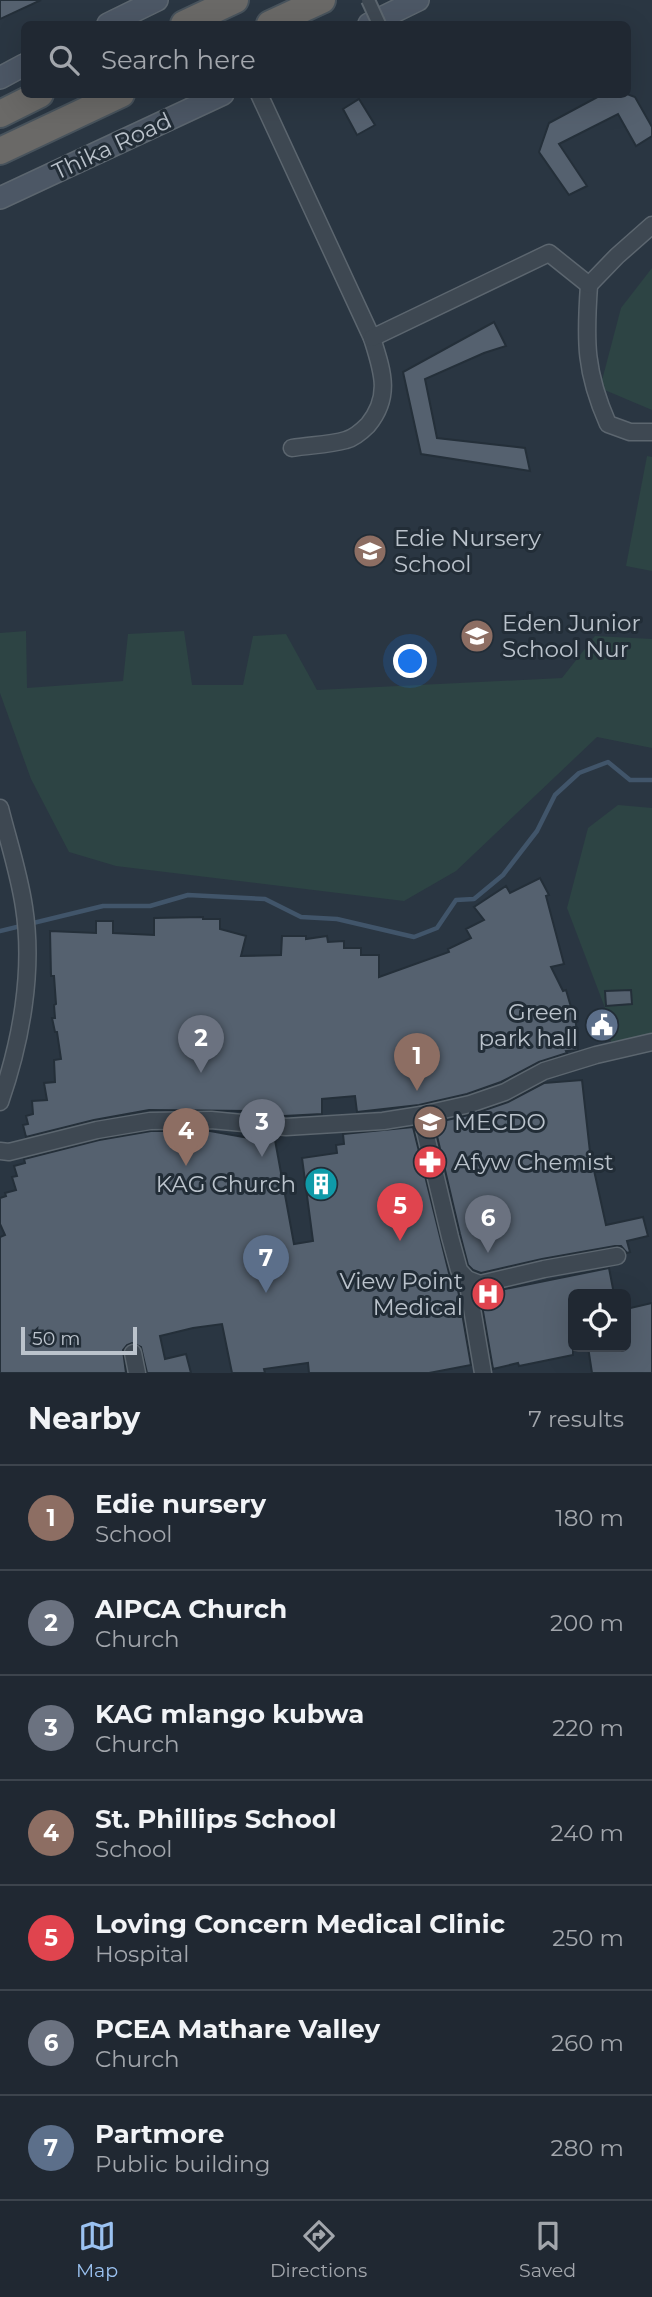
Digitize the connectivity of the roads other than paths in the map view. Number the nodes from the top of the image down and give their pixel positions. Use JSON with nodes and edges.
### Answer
{"nodes":[{"id":1,"x":157,"y":0,"type":"edge"},
{"id":2,"x":235,"y":0,"type":"edge"},
{"id":3,"x":322,"y":0,"type":"edge"},
{"id":4,"x":368,"y":0,"type":"edge"},
{"id":5,"x":418,"y":0,"type":"edge"},
{"id":6,"x":114,"y":21,"type":"edge"},
{"id":7,"x":190,"y":21,"type":"edge"},
{"id":8,"x":276,"y":21,"type":"edge"},
{"id":9,"x":375,"y":21,"type":"edge"},
{"id":10,"x":378,"y":21,"type":"edge"},
{"id":11,"x":21,"y":67,"type":"edge"},
{"id":12,"x":0,"y":78,"type":"edge"},
{"id":13,"x":32,"y":98,"type":"edge"},
{"id":14,"x":113,"y":98,"type":"edge"},
{"id":15,"x":214,"y":98,"type":"edge"},
{"id":16,"x":260,"y":98,"type":"edge"},
{"id":17,"x":0,"y":114,"type":"edge"},
{"id":18,"x":0,"y":151,"type":"edge"},
{"id":19,"x":0,"y":198,"type":"edge"},
{"id":20,"x":652,"y":225,"type":"edge"},
{"id":21,"x":589,"y":285,"type":"junction"},
{"id":22,"x":372,"y":338,"type":"junction"},
{"id":23,"x":652,"y":432,"type":"edge"},
{"id":24,"x":292,"y":448,"type":"dead end"},
{"id":25,"x":0,"y":808,"type":"edge"},
{"id":26,"x":652,"y":1042,"type":"edge"},
{"id":27,"x":0,"y":1102,"type":"edge"},
{"id":28,"x":421,"y":1115,"type":"junction"},
{"id":29,"x":0,"y":1151,"type":"edge"},
{"id":30,"x":617,"y":1255,"type":"dead end"},
{"id":31,"x":467,"y":1279,"type":"junction"},
{"id":32,"x":133,"y":1353,"type":"dead end"},
{"id":33,"x":137,"y":1373,"type":"edge"},
{"id":34,"x":483,"y":1373,"type":"edge"}],
"edges":[{"from":1,"to":6,"type":"main road"},
{"from":2,"to":7,"type":"highway"},
{"from":3,"to":8,"type":"highway"},
{"from":4,"to":10,"type":"street","bridge":true},
{"from":5,"to":9,"type":"main road"},
{"from":11,"to":12,"type":"main road"},
{"from":13,"to":17,"type":"highway"},
{"from":14,"to":18,"type":"highway","name":"Thika Road"},
{"from":15,"to":19,"type":"main road","name":"Thika Road"},
{"from":16,"to":22,"type":"street"},
{"from":20,"to":21,"type":"street"},
{"from":21,"to":22,"type":"street"},
{"from":21,"to":23,"type":"street"},
{"from":22,"to":24,"type":"street"},
{"from":25,"to":27,"type":"street"},
{"from":26,"to":28,"type":"street"},
{"from":28,"to":29,"type":"street"},
{"from":28,"to":31,"type":"street"},
{"from":30,"to":31,"type":"street"},
{"from":31,"to":34,"type":"street"},
{"from":32,"to":33,"type":"street"}]}
